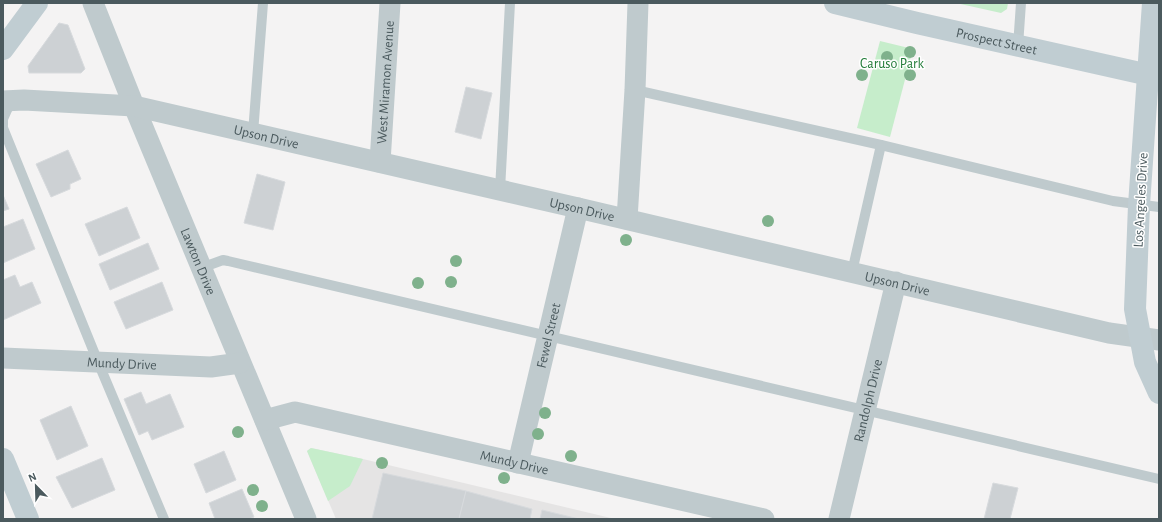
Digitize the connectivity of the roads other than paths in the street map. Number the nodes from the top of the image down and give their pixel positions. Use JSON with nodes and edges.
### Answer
{"nodes":[{"id":1,"x":37,"y":3,"type":"edge"},
{"id":2,"x":93,"y":3,"type":"edge"},
{"id":3,"x":262,"y":3,"type":"edge"},
{"id":4,"x":390,"y":3,"type":"edge"},
{"id":5,"x":510,"y":3,"type":"edge"},
{"id":6,"x":638,"y":3,"type":"edge"},
{"id":7,"x":835,"y":3,"type":"edge"},
{"id":8,"x":1021,"y":3,"type":"edge"},
{"id":9,"x":1153,"y":3,"type":"edge"},
{"id":10,"x":894,"y":10,"type":"edge"},
{"id":11,"x":1018,"y":46,"type":"junction"},
{"id":12,"x":3,"y":49,"type":"edge"},
{"id":13,"x":1154,"y":75,"type":"edge"},
{"id":14,"x":635,"y":90,"type":"junction"},
{"id":15,"x":7,"y":101,"type":"edge"},
{"id":16,"x":134,"y":106,"type":"junction"},
{"id":17,"x":3,"y":125,"type":"edge"},
{"id":18,"x":3,"y":128,"type":"edge"},
{"id":19,"x":253,"y":133,"type":"junction"},
{"id":20,"x":881,"y":145,"type":"junction"},
{"id":21,"x":380,"y":162,"type":"junction"},
{"id":22,"x":500,"y":190,"type":"junction"},
{"id":23,"x":1149,"y":206,"type":"edge"},
{"id":24,"x":578,"y":208,"type":"junction"},
{"id":25,"x":627,"y":219,"type":"junction"},
{"id":26,"x":201,"y":268,"type":"junction"},
{"id":27,"x":852,"y":272,"type":"junction"},
{"id":28,"x":896,"y":282,"type":"junction"},
{"id":29,"x":548,"y":336,"type":"junction"},
{"id":30,"x":1149,"y":338,"type":"edge"},
{"id":31,"x":3,"y":358,"type":"edge"},
{"id":32,"x":98,"y":362,"type":"junction"},
{"id":33,"x":240,"y":363,"type":"junction"},
{"id":34,"x":1159,"y":392,"type":"edge"},
{"id":35,"x":865,"y":410,"type":"junction"},
{"id":36,"x":265,"y":420,"type":"junction"},
{"id":37,"x":3,"y":459,"type":"edge"},
{"id":38,"x":518,"y":464,"type":"junction"},
{"id":39,"x":1159,"y":479,"type":"edge"},
{"id":40,"x":726,"y":515,"type":"edge"},
{"id":41,"x":28,"y":519,"type":"edge"},
{"id":42,"x":164,"y":519,"type":"edge"},
{"id":43,"x":306,"y":519,"type":"edge"},
{"id":44,"x":764,"y":519,"type":"edge"},
{"id":45,"x":839,"y":519,"type":"edge"}],
"edges":[{"from":1,"to":12,"type":"street"},
{"from":2,"to":16,"type":"street","name":"Lawton Drive"},
{"from":3,"to":19,"type":"lane"},
{"from":4,"to":21,"type":"street","name":"West Miramon Avenue"},
{"from":5,"to":22,"type":"lane"},
{"from":6,"to":14,"type":"street"},
{"from":7,"to":10,"type":"street","name":"Prospect Street"},
{"from":8,"to":11,"type":"lane"},
{"from":9,"to":13,"type":"street","name":"Los Angeles Drive"},
{"from":10,"to":11,"type":"street","name":"Prospect Street"},
{"from":11,"to":13,"type":"street","name":"Prospect Street"},
{"from":13,"to":23,"type":"street","name":"Los Angeles Drive"},
{"from":14,"to":20,"type":"lane"},
{"from":14,"to":25,"type":"street"},
{"from":15,"to":16,"type":"street","name":"Upson Drive"},
{"from":15,"to":17,"type":"lane"},
{"from":16,"to":19,"type":"street","name":"Upson Drive"},
{"from":16,"to":26,"type":"street","name":"Lawton Drive"},
{"from":18,"to":32,"type":"lane"},
{"from":19,"to":21,"type":"street","name":"Upson Drive"},
{"from":20,"to":23,"type":"lane"},
{"from":20,"to":27,"type":"lane"},
{"from":21,"to":22,"type":"street","name":"Upson Drive"},
{"from":22,"to":24,"type":"street","name":"Upson Drive"},
{"from":23,"to":30,"type":"street","name":"Los Angeles Drive"},
{"from":24,"to":25,"type":"street","name":"Upson Drive"},
{"from":24,"to":29,"type":"street","name":"Fewel Street"},
{"from":25,"to":27,"type":"street","name":"Upson Drive"},
{"from":26,"to":29,"type":"lane"},
{"from":26,"to":33,"type":"street","name":"Lawton Drive"},
{"from":27,"to":28,"type":"street","name":"Upson Drive"},
{"from":28,"to":30,"type":"street","name":"Upson Drive"},
{"from":28,"to":35,"type":"street","name":"Randolph Drive"},
{"from":29,"to":35,"type":"lane"},
{"from":29,"to":38,"type":"street","name":"Fewel Street"},
{"from":30,"to":34,"type":"street","name":"Los Angeles Drive"},
{"from":31,"to":32,"type":"street","name":"Mundy Drive"},
{"from":32,"to":33,"type":"street","name":"Mundy Drive"},
{"from":32,"to":42,"type":"lane"},
{"from":33,"to":36,"type":"street","name":"Lawton Drive"},
{"from":35,"to":39,"type":"lane"},
{"from":35,"to":45,"type":"street","name":"Randolph Drive"},
{"from":36,"to":38,"type":"street","name":"Mundy Drive"},
{"from":36,"to":43,"type":"street","name":"Lawton Drive"},
{"from":37,"to":41,"type":"street"},
{"from":38,"to":40,"type":"street","name":"Mundy Drive"},
{"from":40,"to":44,"type":"street","name":"Mundy Drive"}]}
